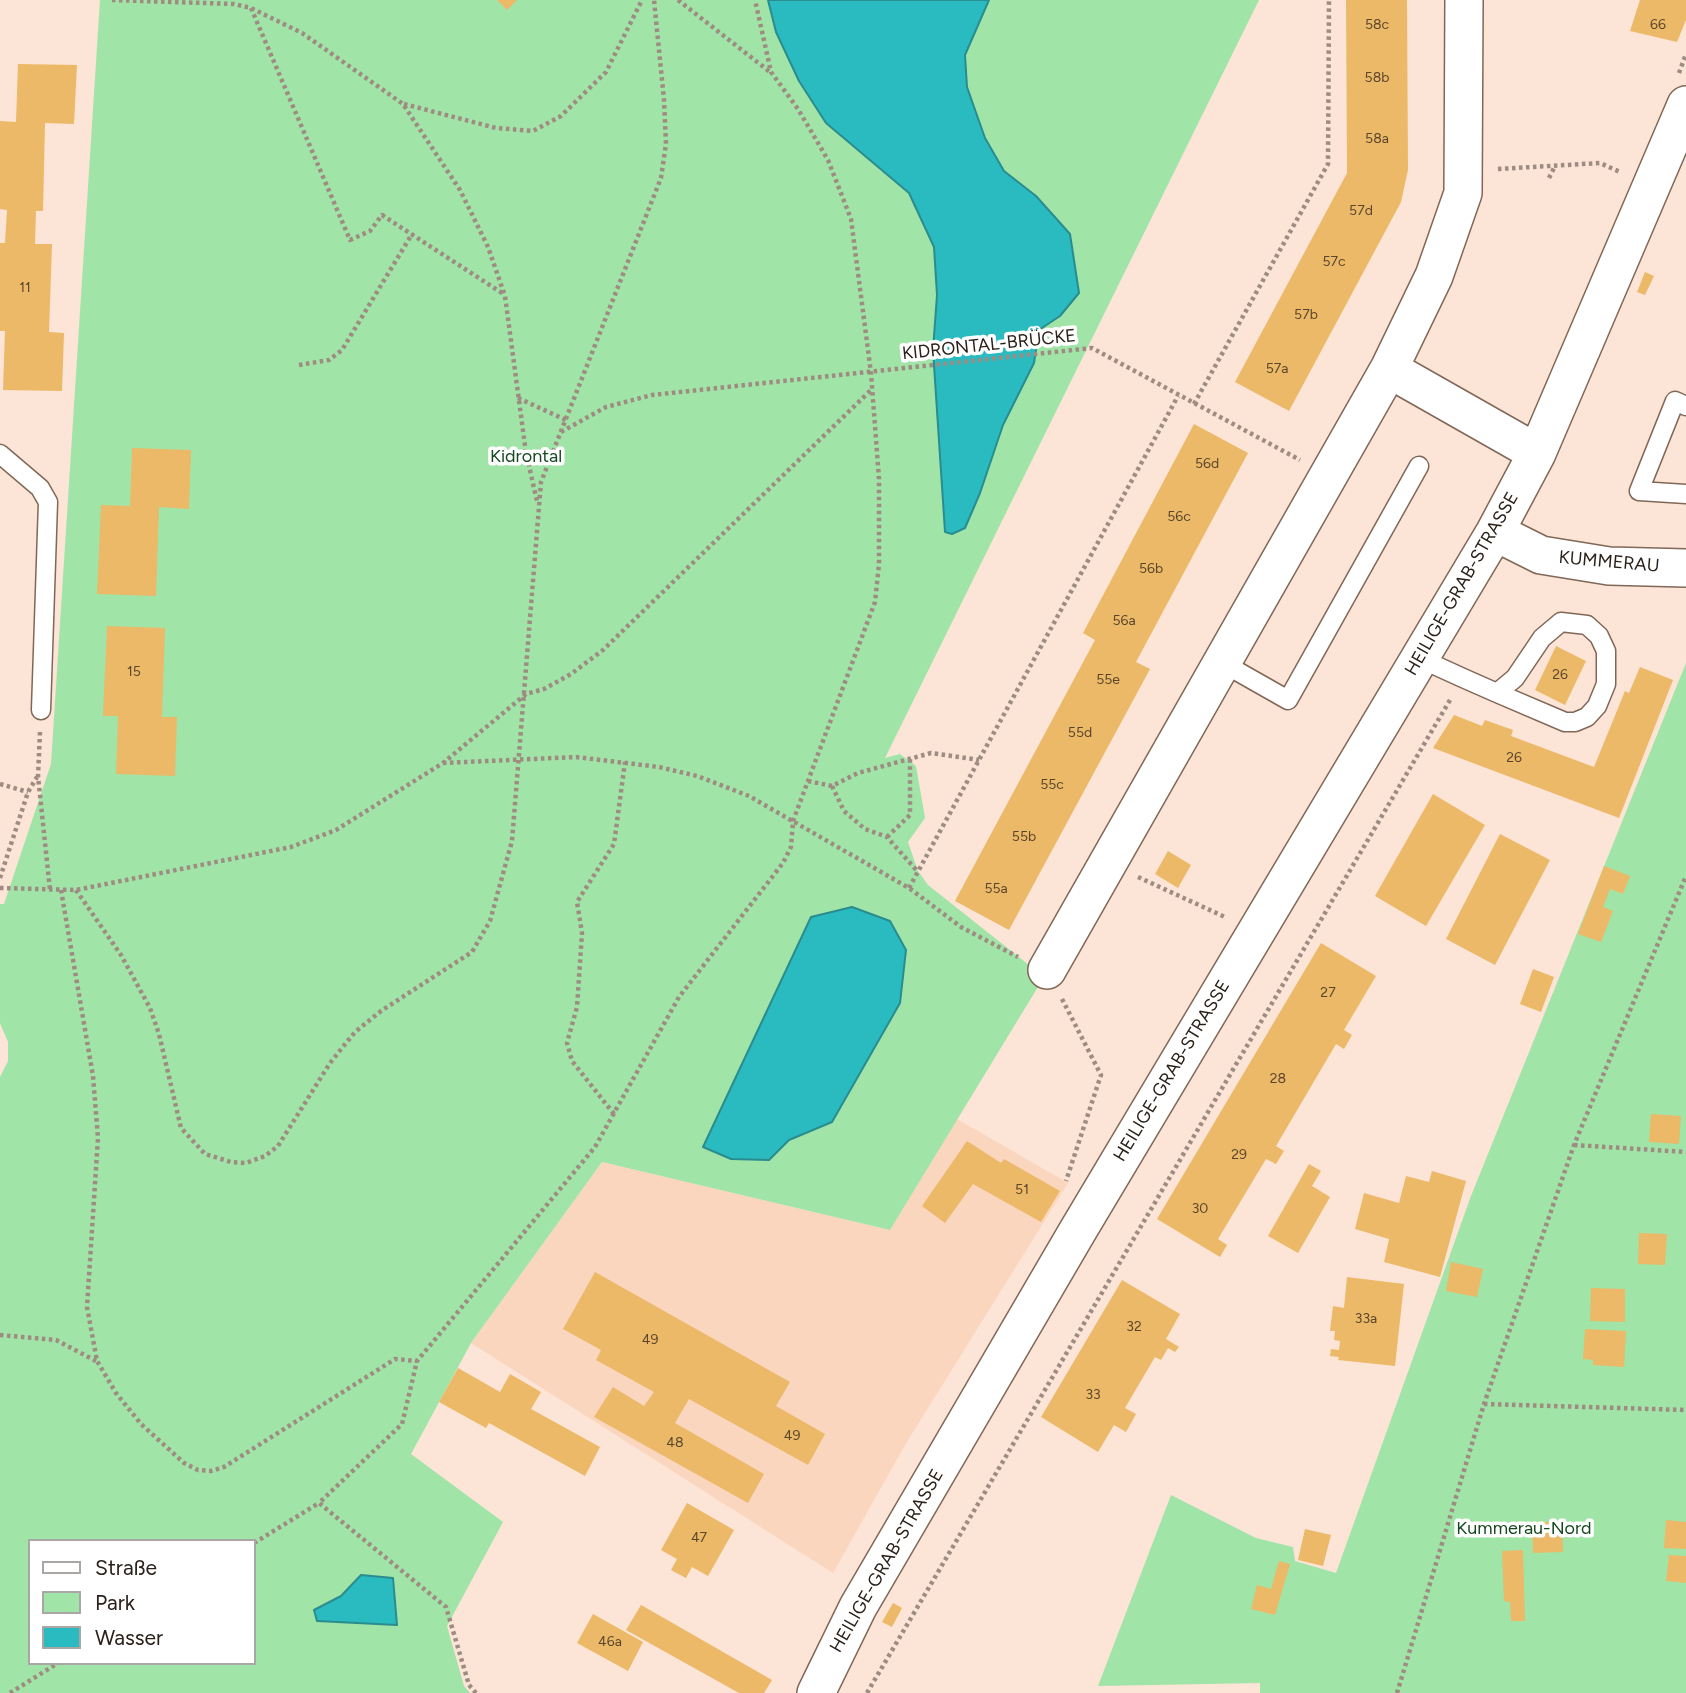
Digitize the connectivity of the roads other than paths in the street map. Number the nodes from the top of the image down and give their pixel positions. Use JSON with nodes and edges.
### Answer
{"nodes":[{"id":1,"x":1464,"y":0,"type":"edge"},
{"id":2,"x":1686,"y":105,"type":"edge"},
{"id":3,"x":1389,"y":369,"type":"junction"},
{"id":4,"x":1686,"y":406,"type":"edge"},
{"id":5,"x":1537,"y":453,"type":"junction"},
{"id":6,"x":0,"y":454,"type":"edge"},
{"id":7,"x":1419,"y":466,"type":"dead end"},
{"id":8,"x":1686,"y":494,"type":"edge"},
{"id":9,"x":1495,"y":532,"type":"junction"},
{"id":10,"x":1686,"y":568,"type":"edge"},
{"id":11,"x":1419,"y":658,"type":"junction"},
{"id":12,"x":1221,"y":662,"type":"junction"},
{"id":13,"x":1497,"y":693,"type":"junction"},
{"id":14,"x":41,"y":710,"type":"road end"},
{"id":15,"x":1047,"y":970,"type":"road end"},
{"id":16,"x":816,"y":1693,"type":"edge"}],
"edges":[{"from":1,"to":3,"type":"street"},
{"from":2,"to":5,"type":"street","name":"HEILIGE-GRAB-STRASSE"},
{"from":3,"to":5,"type":"street"},
{"from":3,"to":12,"type":"street"},
{"from":4,"to":8,"type":"lane"},
{"from":5,"to":9,"type":"street","name":"HEILIGE-GRAB-STRASSE"},
{"from":6,"to":14,"type":"lane"},
{"from":7,"to":12,"type":"lane"},
{"from":9,"to":10,"type":"street","name":"KUMMERAU"},
{"from":9,"to":11,"type":"street","name":"HEILIGE-GRAB-STRASSE"},
{"from":11,"to":13,"type":"lane"},
{"from":11,"to":16,"type":"street","name":"HEILIGE-GRAB-STRASSE"},
{"from":12,"to":15,"type":"street"},
{"from":13,"to":13,"type":"lane"}]}
